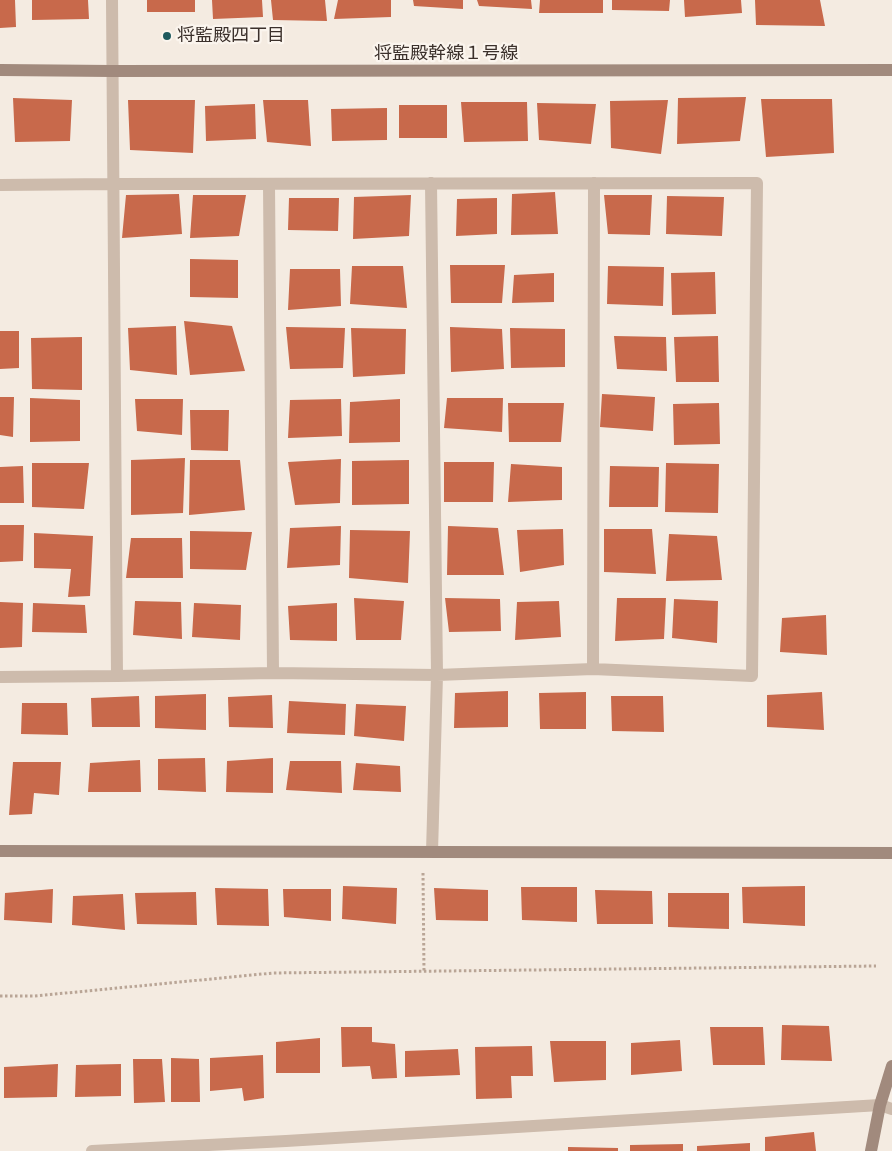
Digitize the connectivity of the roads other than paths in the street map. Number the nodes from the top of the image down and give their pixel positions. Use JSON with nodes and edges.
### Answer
{"nodes":[{"id":1,"x":112,"y":0,"type":"edge"},
{"id":2,"x":0,"y":70,"type":"edge"},
{"id":3,"x":892,"y":70,"type":"edge"},
{"id":4,"x":112,"y":72,"type":"junction"},
{"id":5,"x":594,"y":183,"type":"junction"},
{"id":6,"x":113,"y":184,"type":"junction"},
{"id":7,"x":269,"y":184,"type":"junction"},
{"id":8,"x":431,"y":184,"type":"junction"},
{"id":9,"x":0,"y":185,"type":"edge"},
{"id":10,"x":593,"y":668,"type":"junction"},
{"id":11,"x":273,"y":673,"type":"junction"},
{"id":12,"x":117,"y":676,"type":"junction"},
{"id":13,"x":438,"y":676,"type":"junction"},
{"id":14,"x":0,"y":677,"type":"edge"},
{"id":15,"x":0,"y":851,"type":"edge"},
{"id":16,"x":428,"y":852,"type":"junction"},
{"id":17,"x":892,"y":853,"type":"edge"},
{"id":18,"x":892,"y":1066,"type":"edge"},
{"id":19,"x":886,"y":1107,"type":"edge"},
{"id":20,"x":286,"y":1146,"type":"edge"},
{"id":21,"x":92,"y":1151,"type":"edge"},
{"id":22,"x":871,"y":1151,"type":"edge"}],
"edges":[{"from":1,"to":4,"type":"street"},
{"from":2,"to":4,"type":"street","name":"将監殿幹線１号線"},
{"from":3,"to":4,"type":"street","name":"将監殿幹線１号線"},
{"from":4,"to":6,"type":"street"},
{"from":5,"to":8,"type":"street"},
{"from":5,"to":10,"type":"street"},
{"from":5,"to":10,"type":"street"},
{"from":6,"to":7,"type":"street"},
{"from":6,"to":9,"type":"street"},
{"from":6,"to":12,"type":"street"},
{"from":7,"to":8,"type":"street"},
{"from":7,"to":11,"type":"street"},
{"from":8,"to":13,"type":"street"},
{"from":10,"to":13,"type":"street"},
{"from":11,"to":12,"type":"street"},
{"from":11,"to":13,"type":"street"},
{"from":12,"to":14,"type":"street"},
{"from":13,"to":16,"type":"street"},
{"from":15,"to":16,"type":"street"},
{"from":16,"to":17,"type":"street"},
{"from":18,"to":19,"type":"street"},
{"from":19,"to":20,"type":"street"},
{"from":19,"to":22,"type":"street"},
{"from":20,"to":21,"type":"street"}]}
